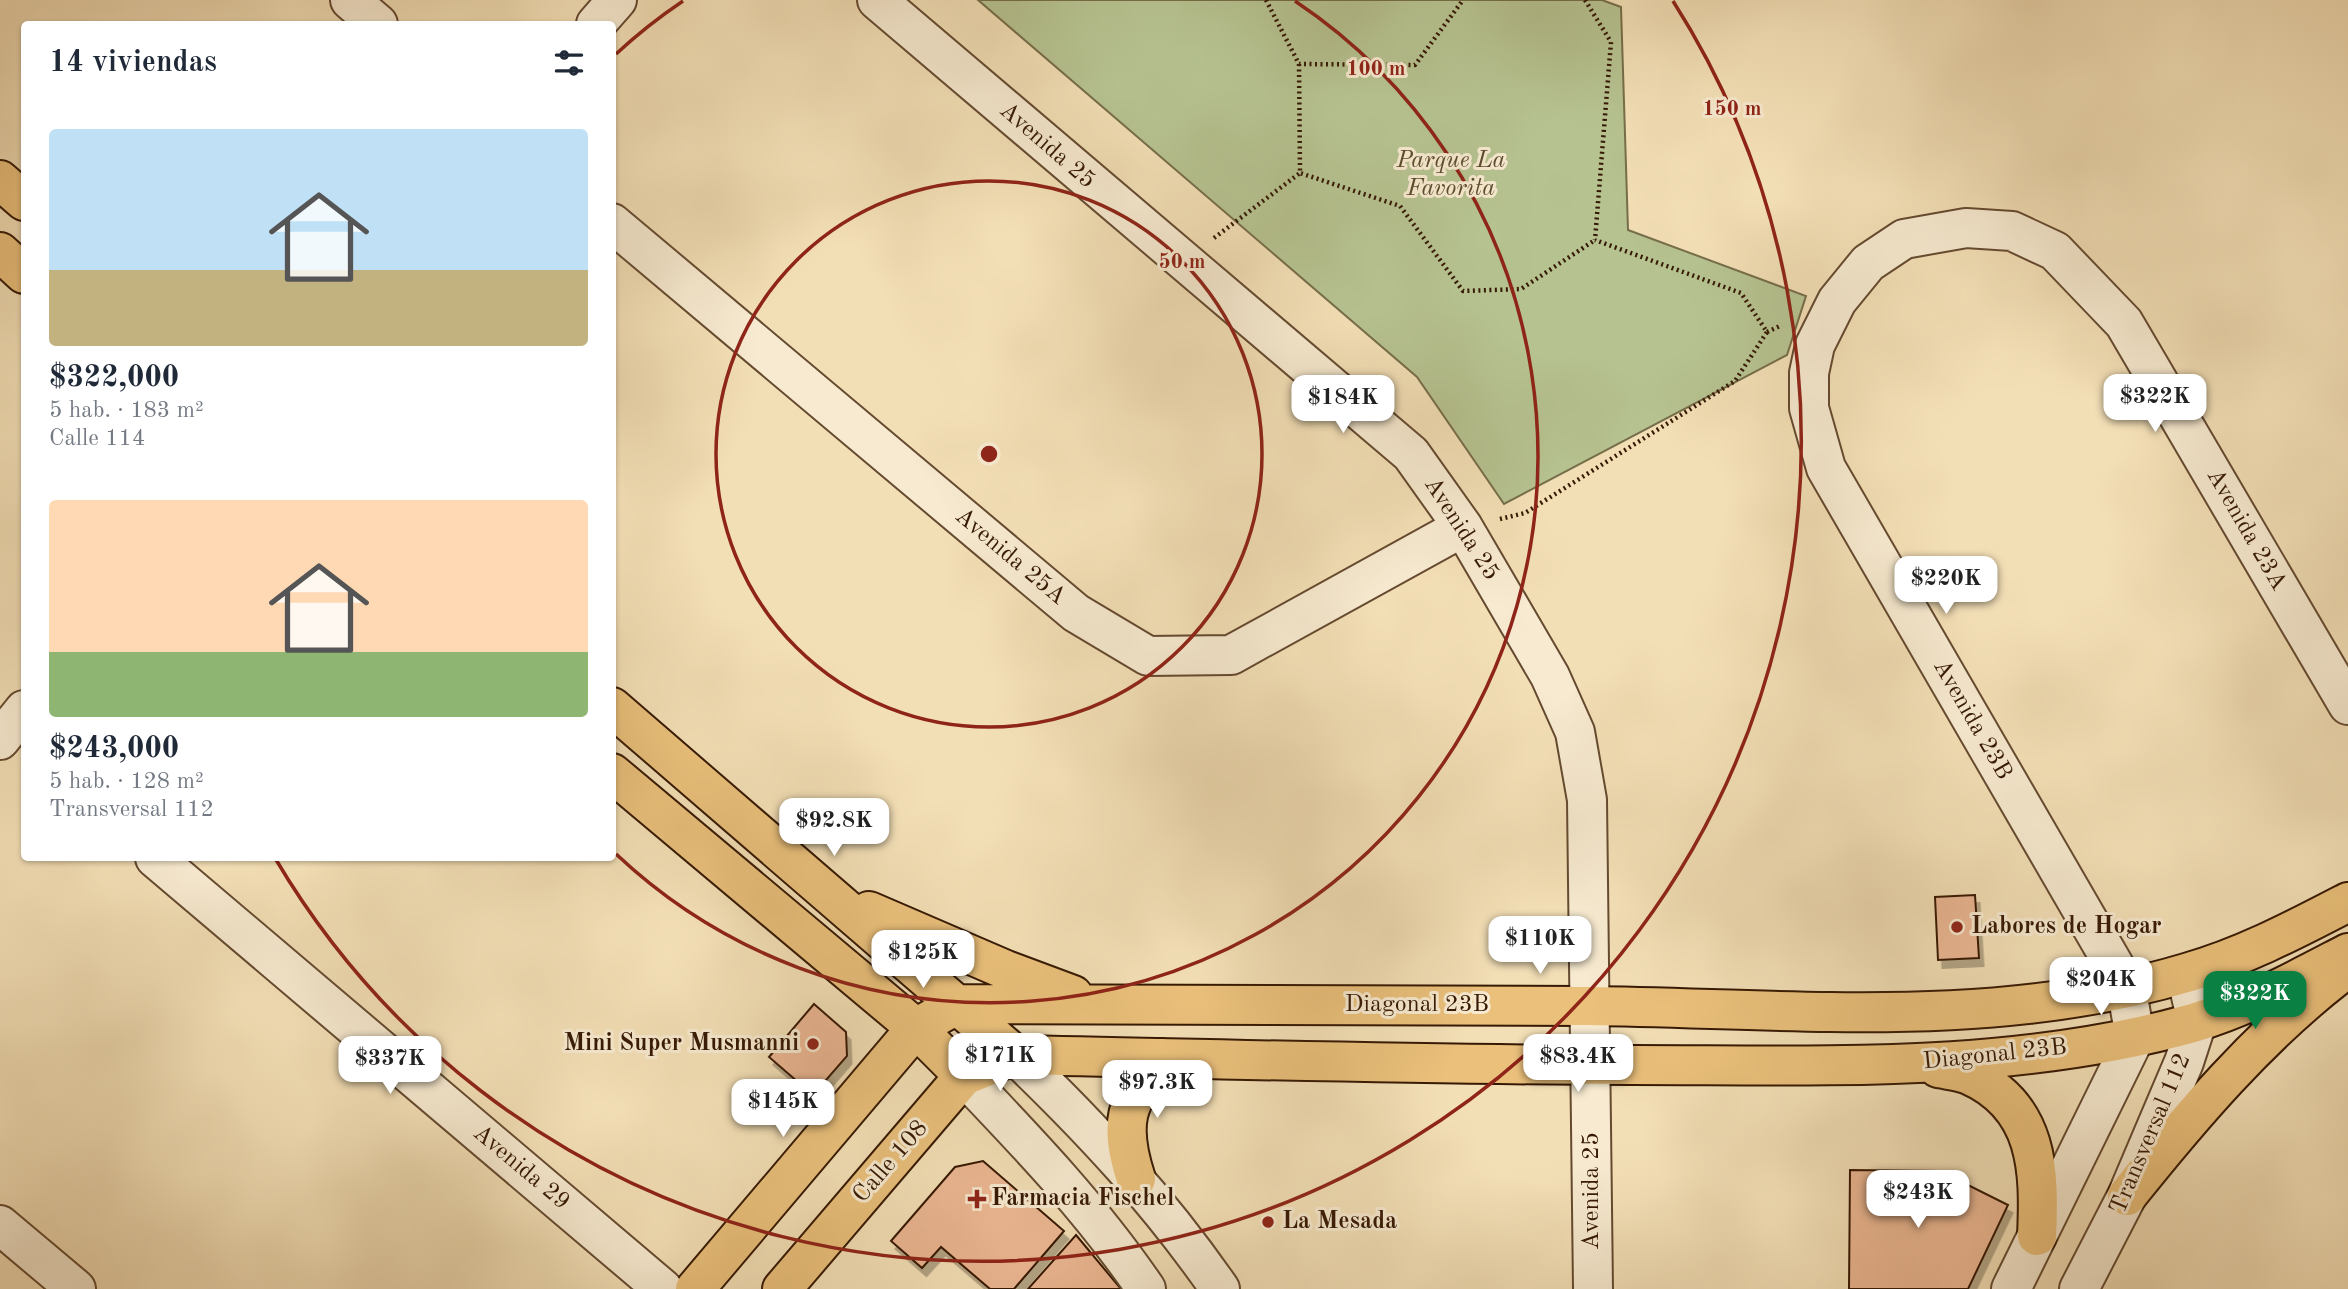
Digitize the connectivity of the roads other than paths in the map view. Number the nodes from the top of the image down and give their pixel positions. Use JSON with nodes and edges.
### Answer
{"nodes":[{"id":1,"x":349,"y":0,"type":"edge"},
{"id":2,"x":617,"y":0,"type":"edge"},
{"id":3,"x":877,"y":0,"type":"edge"},
{"id":4,"x":374,"y":21,"type":"edge"},
{"id":5,"x":599,"y":21,"type":"edge"},
{"id":6,"x":0,"y":180,"type":"edge"},
{"id":7,"x":21,"y":198,"type":"edge"},
{"id":8,"x":616,"y":226,"type":"edge"},
{"id":9,"x":1904,"y":239,"type":"joint"},
{"id":10,"x":0,"y":252,"type":"edge"},
{"id":11,"x":21,"y":271,"type":"edge"},
{"id":12,"x":1463,"y":527,"type":"junction"},
{"id":13,"x":2348,"y":705,"type":"edge"},
{"id":14,"x":616,"y":710,"type":"edge"},
{"id":15,"x":616,"y":776,"type":"edge"},
{"id":16,"x":160,"y":861,"type":"edge"},
{"id":17,"x":827,"y":891,"type":"junction"},
{"id":18,"x":2348,"y":902,"type":"edge"},
{"id":19,"x":2348,"y":953,"type":"edge"},
{"id":20,"x":2348,"y":968,"type":"edge"},
{"id":21,"x":2186,"y":974,"type":"junction"},
{"id":22,"x":2126,"y":986,"type":"junction"},
{"id":23,"x":958,"y":1004,"type":"junction"},
{"id":24,"x":1097,"y":1004,"type":"junction"},
{"id":25,"x":1590,"y":1006,"type":"junction"},
{"id":26,"x":2197,"y":1022,"type":"junction"},
{"id":27,"x":916,"y":1028,"type":"junction"},
{"id":28,"x":2135,"y":1037,"type":"junction"},
{"id":29,"x":1015,"y":1055,"type":"junction"},
{"id":30,"x":1162,"y":1058,"type":"junction"},
{"id":31,"x":1591,"y":1065,"type":"junction"},
{"id":32,"x":1922,"y":1065,"type":"junction"},
{"id":33,"x":964,"y":1076,"type":"junction"},
{"id":34,"x":1136,"y":1179,"type":"junction"},
{"id":35,"x":2127,"y":1196,"type":"junction"},
{"id":36,"x":0,"y":1225,"type":"edge"},
{"id":37,"x":2037,"y":1236,"type":"junction"},
{"id":38,"x":76,"y":1289,"type":"edge"},
{"id":39,"x":663,"y":1289,"type":"edge"},
{"id":40,"x":695,"y":1289,"type":"edge"},
{"id":41,"x":782,"y":1289,"type":"edge"},
{"id":42,"x":1146,"y":1289,"type":"edge"},
{"id":43,"x":1220,"y":1289,"type":"edge"},
{"id":44,"x":1592,"y":1289,"type":"edge"},
{"id":45,"x":2011,"y":1289,"type":"edge"},
{"id":46,"x":2079,"y":1289,"type":"edge"}],
"edges":[{"from":1,"to":4,"type":"street"},
{"from":2,"to":5,"type":"street"},
{"from":3,"to":12,"type":"street","name":"Avenida 25"},
{"from":6,"to":7,"type":"main road"},
{"from":8,"to":12,"type":"street","name":"Avenida 25A"},
{"from":9,"to":13,"type":"street","name":"Avenida 23A"},
{"from":9,"to":22,"type":"street","name":"Avenida 23B"},
{"from":10,"to":11,"type":"main road"},
{"from":12,"to":25,"type":"street","name":"Avenida 25"},
{"from":14,"to":17,"type":"main road"},
{"from":15,"to":27,"type":"main road"},
{"from":16,"to":39,"type":"street","name":"Avenida 29"},
{"from":17,"to":23,"type":"main road"},
{"from":17,"to":24,"type":"main road"},
{"from":18,"to":21,"type":"main road","name":"Diagonal 23B"},
{"from":19,"to":26,"type":"main road","name":"Diagonal 23B"},
{"from":20,"to":35,"type":"main road"},
{"from":21,"to":22,"type":"main road","name":"Diagonal 23B"},
{"from":21,"to":26,"type":"street","name":"Transversal 112"},
{"from":22,"to":25,"type":"main road","name":"Diagonal 23B"},
{"from":22,"to":28,"type":"street"},
{"from":23,"to":24,"type":"main road","name":"Diagonal 23B"},
{"from":23,"to":27,"type":"main road"},
{"from":23,"to":29,"type":"main road"},
{"from":24,"to":25,"type":"main road","name":"Diagonal 23B"},
{"from":25,"to":31,"type":"street","name":"Avenida 25"},
{"from":26,"to":28,"type":"main road","name":"Diagonal 23B"},
{"from":26,"to":35,"type":"street","name":"Transversal 112"},
{"from":27,"to":33,"type":"main road"},
{"from":27,"to":40,"type":"main road"},
{"from":28,"to":32,"type":"main road","name":"Diagonal 23B"},
{"from":28,"to":37,"type":"street"},
{"from":29,"to":30,"type":"main road","name":"Diagonal 23B"},
{"from":29,"to":33,"type":"main road","name":"Calle 108"},
{"from":29,"to":34,"type":"street"},
{"from":30,"to":31,"type":"main road","name":"Diagonal 23B"},
{"from":30,"to":34,"type":"main road"},
{"from":31,"to":32,"type":"main road","name":"Diagonal 23B"},
{"from":31,"to":44,"type":"street","name":"Avenida 25"},
{"from":32,"to":37,"type":"main road"},
{"from":33,"to":41,"type":"main road","name":"Calle 108"},
{"from":33,"to":42,"type":"street"},
{"from":34,"to":43,"type":"street"},
{"from":35,"to":46,"type":"street","name":"Transversal 112"},
{"from":36,"to":38,"type":"street"},
{"from":37,"to":45,"type":"street"}]}
